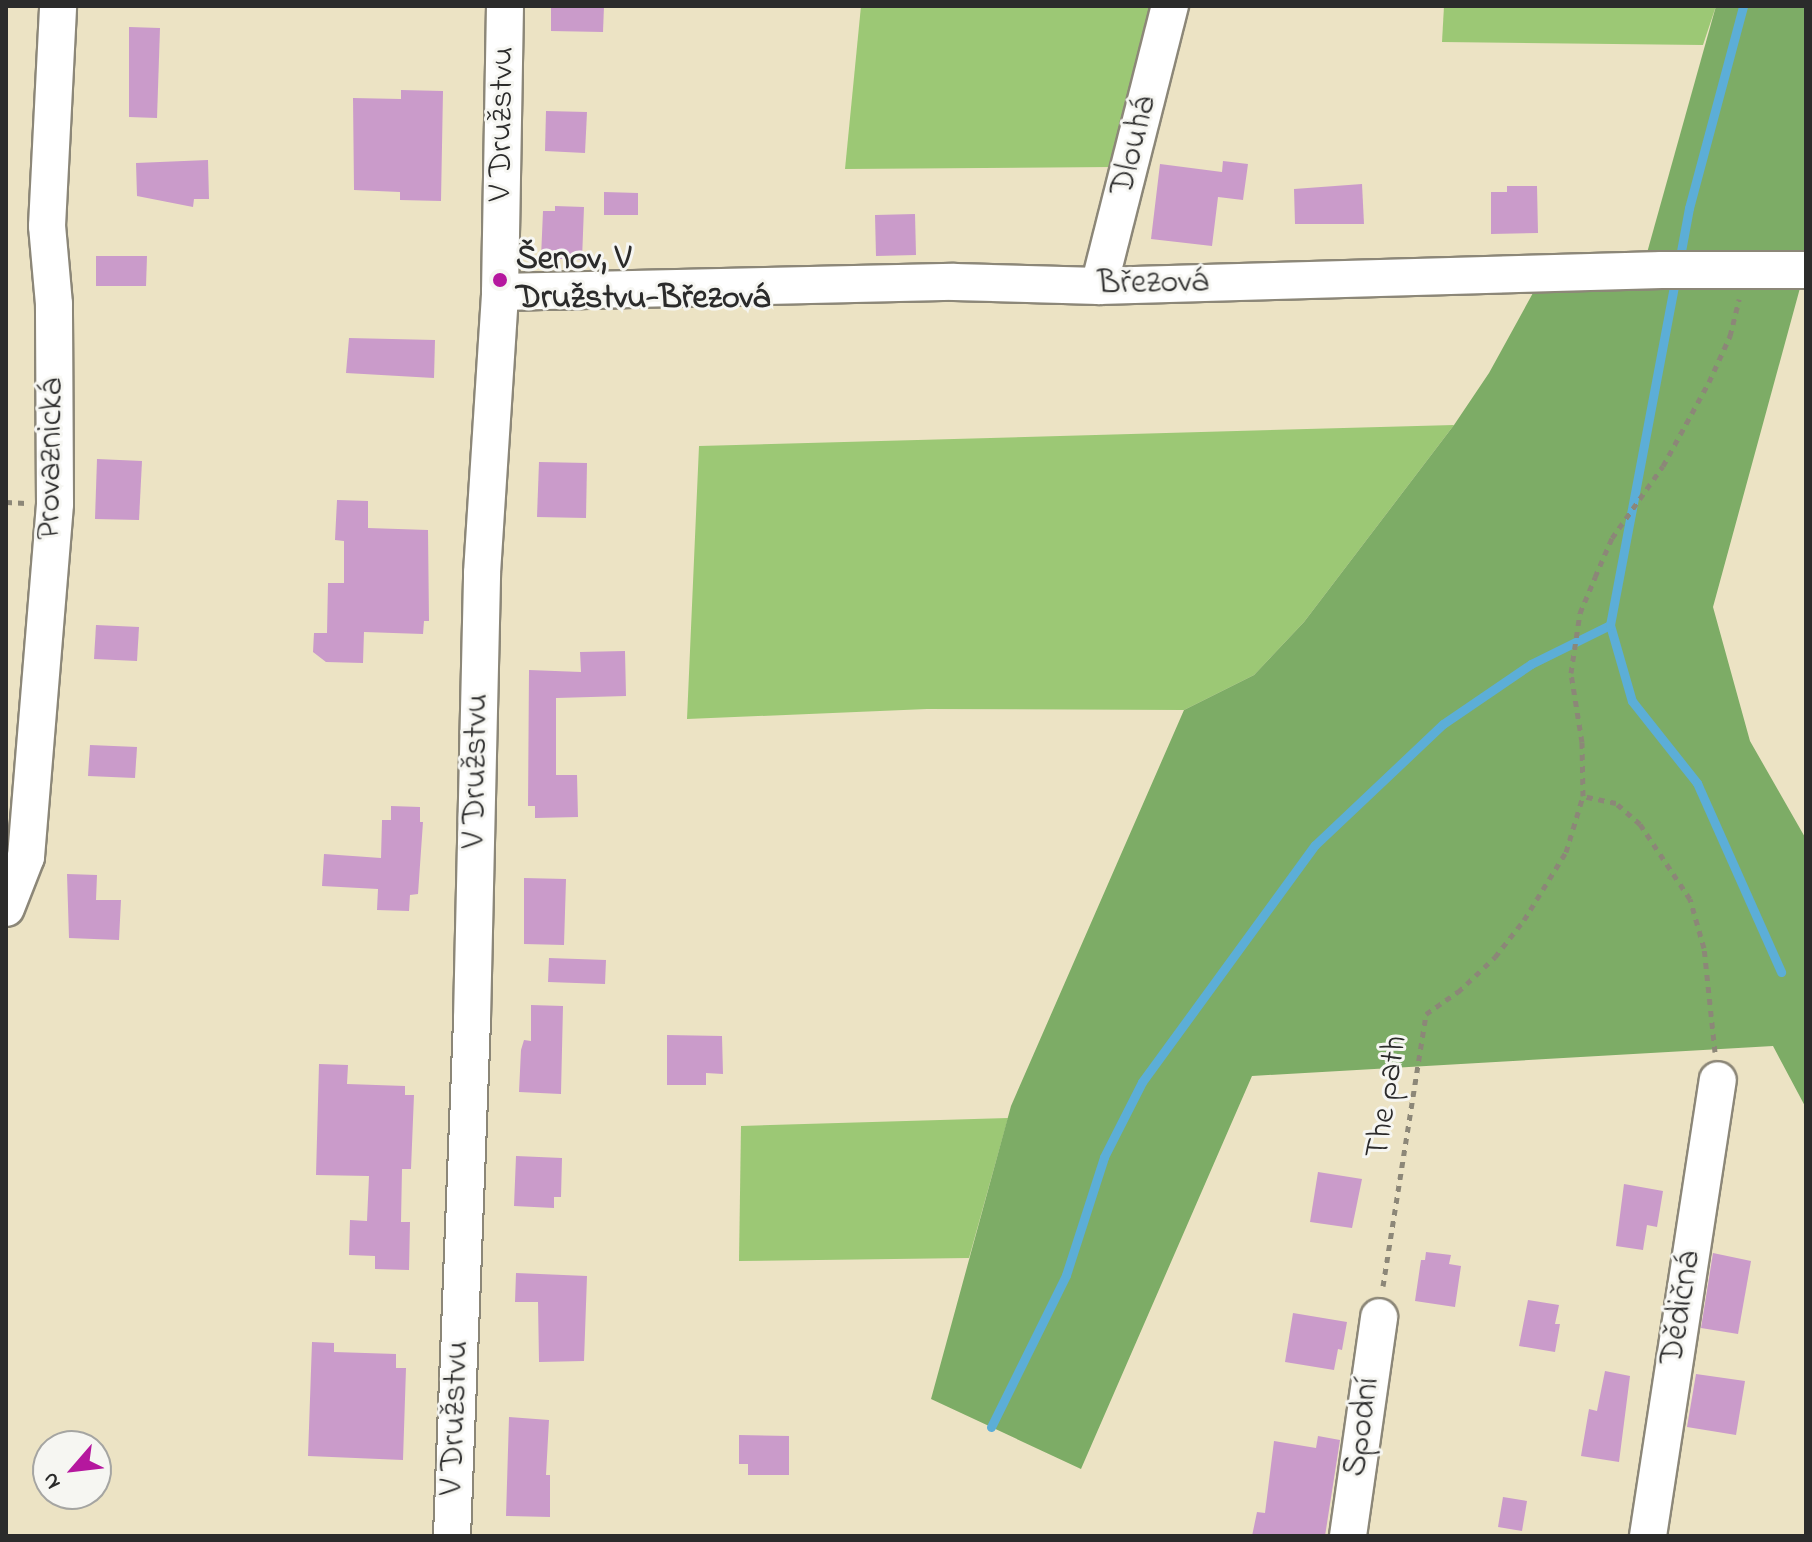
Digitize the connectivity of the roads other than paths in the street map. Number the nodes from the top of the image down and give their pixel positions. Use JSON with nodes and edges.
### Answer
{"nodes":[{"id":1,"x":58,"y":6,"type":"edge"},
{"id":2,"x":505,"y":6,"type":"edge"},
{"id":3,"x":1170,"y":6,"type":"edge"},
{"id":4,"x":1806,"y":270,"type":"edge"},
{"id":5,"x":1099,"y":286,"type":"junction"},
{"id":6,"x":500,"y":292,"type":"junction"},
{"id":7,"x":6,"y":908,"type":"edge"},
{"id":8,"x":1718,"y":1080,"type":"road end"},
{"id":9,"x":1379,"y":1317,"type":"road end"},
{"id":10,"x":452,"y":1536,"type":"edge"},
{"id":11,"x":1348,"y":1536,"type":"edge"},
{"id":12,"x":1648,"y":1536,"type":"edge"}],
"edges":[{"from":1,"to":7,"type":"street","name":"Provaznická"},
{"from":2,"to":6,"type":"street","name":"V Družstvu"},
{"from":3,"to":5,"type":"street","name":"Dlouhá"},
{"from":4,"to":5,"type":"street","name":"Březová"},
{"from":5,"to":6,"type":"street","name":"Březová"},
{"from":6,"to":10,"type":"street","name":"V Družstvu"},
{"from":8,"to":12,"type":"street","name":"Dědičná"},
{"from":9,"to":11,"type":"street","name":"Spodní"}]}
